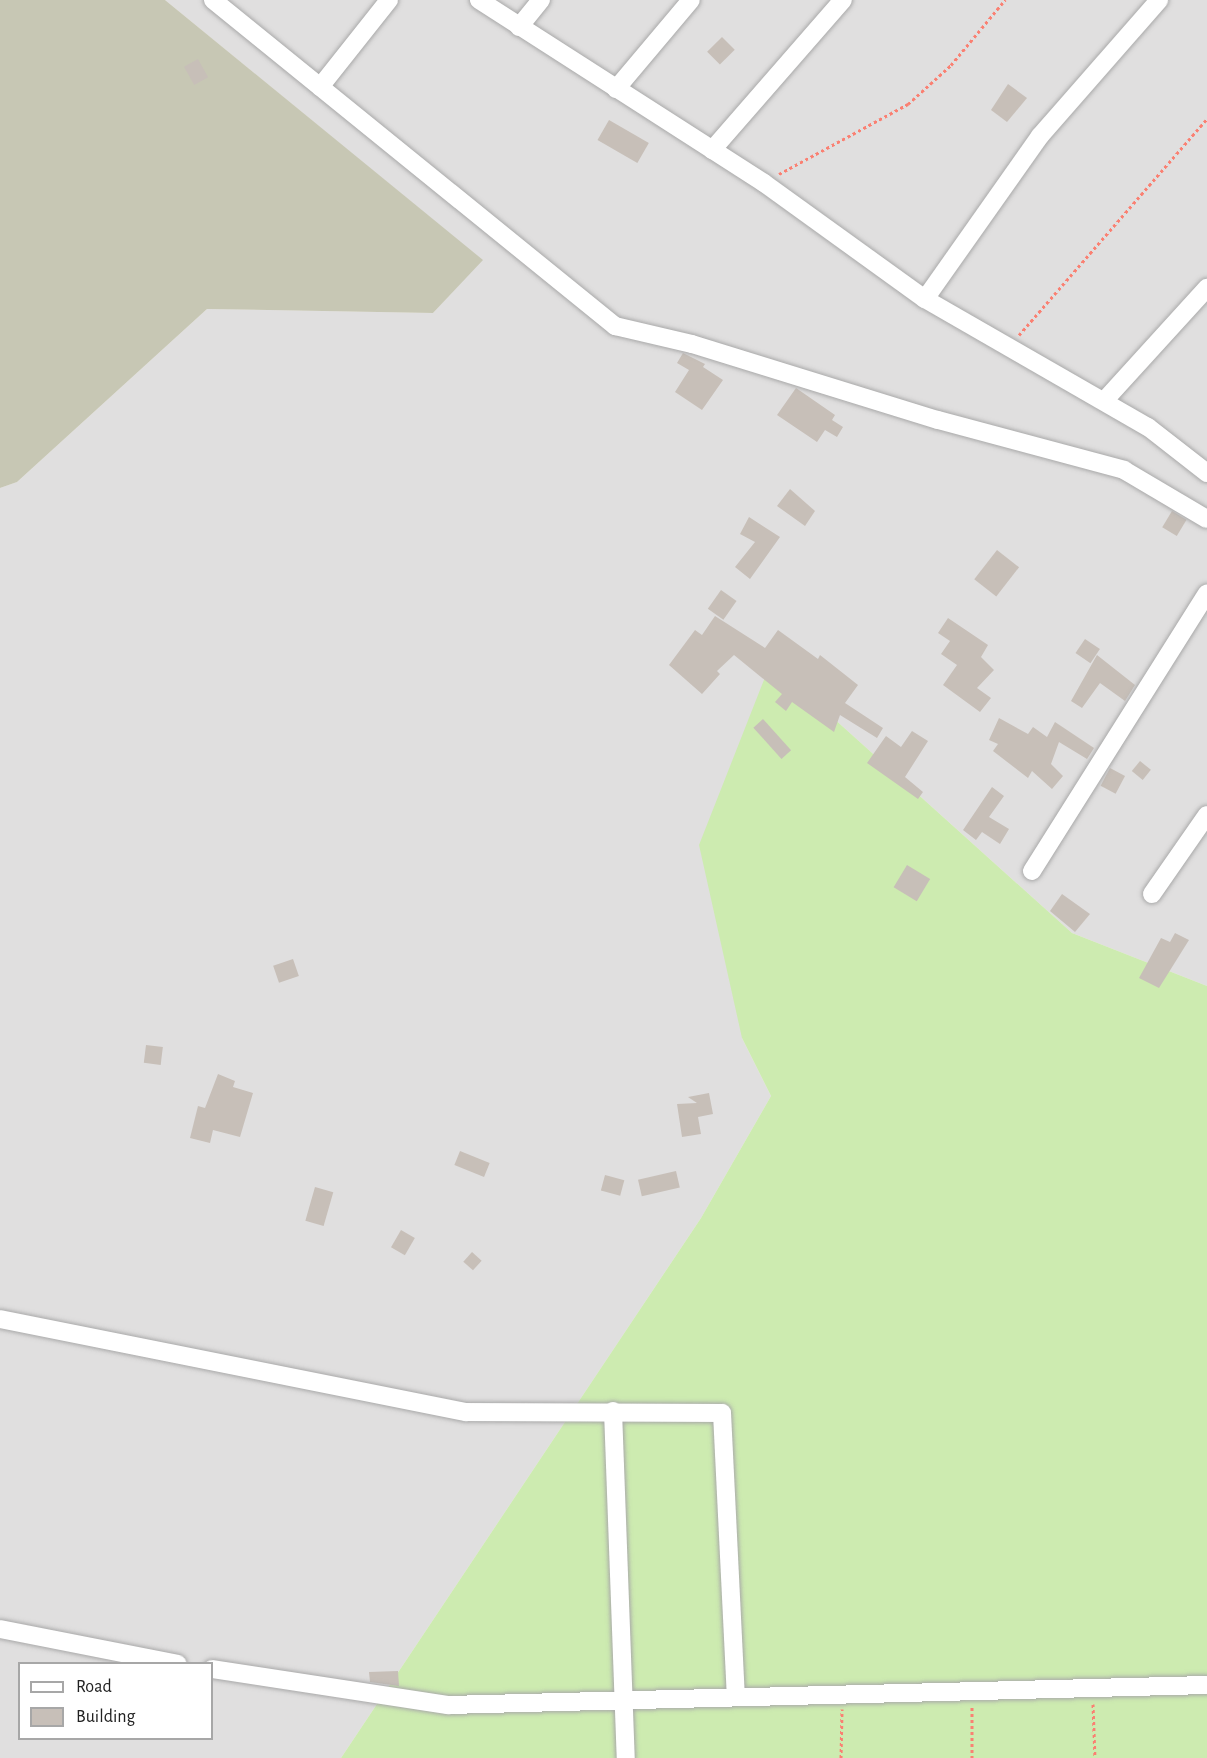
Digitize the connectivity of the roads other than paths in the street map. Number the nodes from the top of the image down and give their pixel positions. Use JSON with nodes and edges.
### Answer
{"nodes":[{"id":1,"x":213,"y":0,"type":"edge"},
{"id":2,"x":389,"y":0,"type":"edge"},
{"id":3,"x":479,"y":0,"type":"edge"},
{"id":4,"x":541,"y":0,"type":"edge"},
{"id":5,"x":691,"y":0,"type":"edge"},
{"id":6,"x":843,"y":0,"type":"edge"},
{"id":7,"x":1159,"y":0,"type":"edge"},
{"id":8,"x":519,"y":27,"type":"junction"},
{"id":9,"x":320,"y":87,"type":"junction"},
{"id":10,"x":616,"y":89,"type":"junction"},
{"id":11,"x":712,"y":150,"type":"junction"},
{"id":12,"x":1207,"y":288,"type":"edge"},
{"id":13,"x":925,"y":299,"type":"junction"},
{"id":14,"x":1104,"y":401,"type":"junction"},
{"id":15,"x":1205,"y":467,"type":"edge"},
{"id":16,"x":1207,"y":519,"type":"edge"},
{"id":17,"x":1207,"y":593,"type":"edge"},
{"id":18,"x":1207,"y":815,"type":"edge"},
{"id":19,"x":1032,"y":871,"type":"dead end"},
{"id":20,"x":1152,"y":894,"type":"dead end"},
{"id":21,"x":0,"y":1319,"type":"edge"},
{"id":22,"x":613,"y":1411,"type":"junction"},
{"id":23,"x":0,"y":1629,"type":"edge"},
{"id":24,"x":168,"y":1662,"type":"edge"},
{"id":25,"x":213,"y":1669,"type":"edge"},
{"id":26,"x":1207,"y":1684,"type":"edge"},
{"id":27,"x":736,"y":1696,"type":"junction"},
{"id":28,"x":626,"y":1701,"type":"junction"},
{"id":29,"x":626,"y":1758,"type":"edge"}],
"edges":[{"from":1,"to":9,"type":"street"},
{"from":2,"to":9,"type":"street"},
{"from":3,"to":8,"type":"street"},
{"from":4,"to":8,"type":"street"},
{"from":5,"to":10,"type":"street"},
{"from":6,"to":11,"type":"street"},
{"from":7,"to":13,"type":"street"},
{"from":8,"to":10,"type":"street"},
{"from":9,"to":16,"type":"street"},
{"from":10,"to":11,"type":"street"},
{"from":11,"to":13,"type":"street"},
{"from":12,"to":14,"type":"street"},
{"from":13,"to":14,"type":"street"},
{"from":14,"to":15,"type":"street"},
{"from":17,"to":19,"type":"street"},
{"from":18,"to":20,"type":"street"},
{"from":21,"to":22,"type":"street"},
{"from":22,"to":27,"type":"street"},
{"from":22,"to":28,"type":"street"},
{"from":23,"to":24,"type":"street"},
{"from":25,"to":28,"type":"street"},
{"from":26,"to":27,"type":"street"},
{"from":27,"to":28,"type":"street"},
{"from":28,"to":29,"type":"street"}]}
